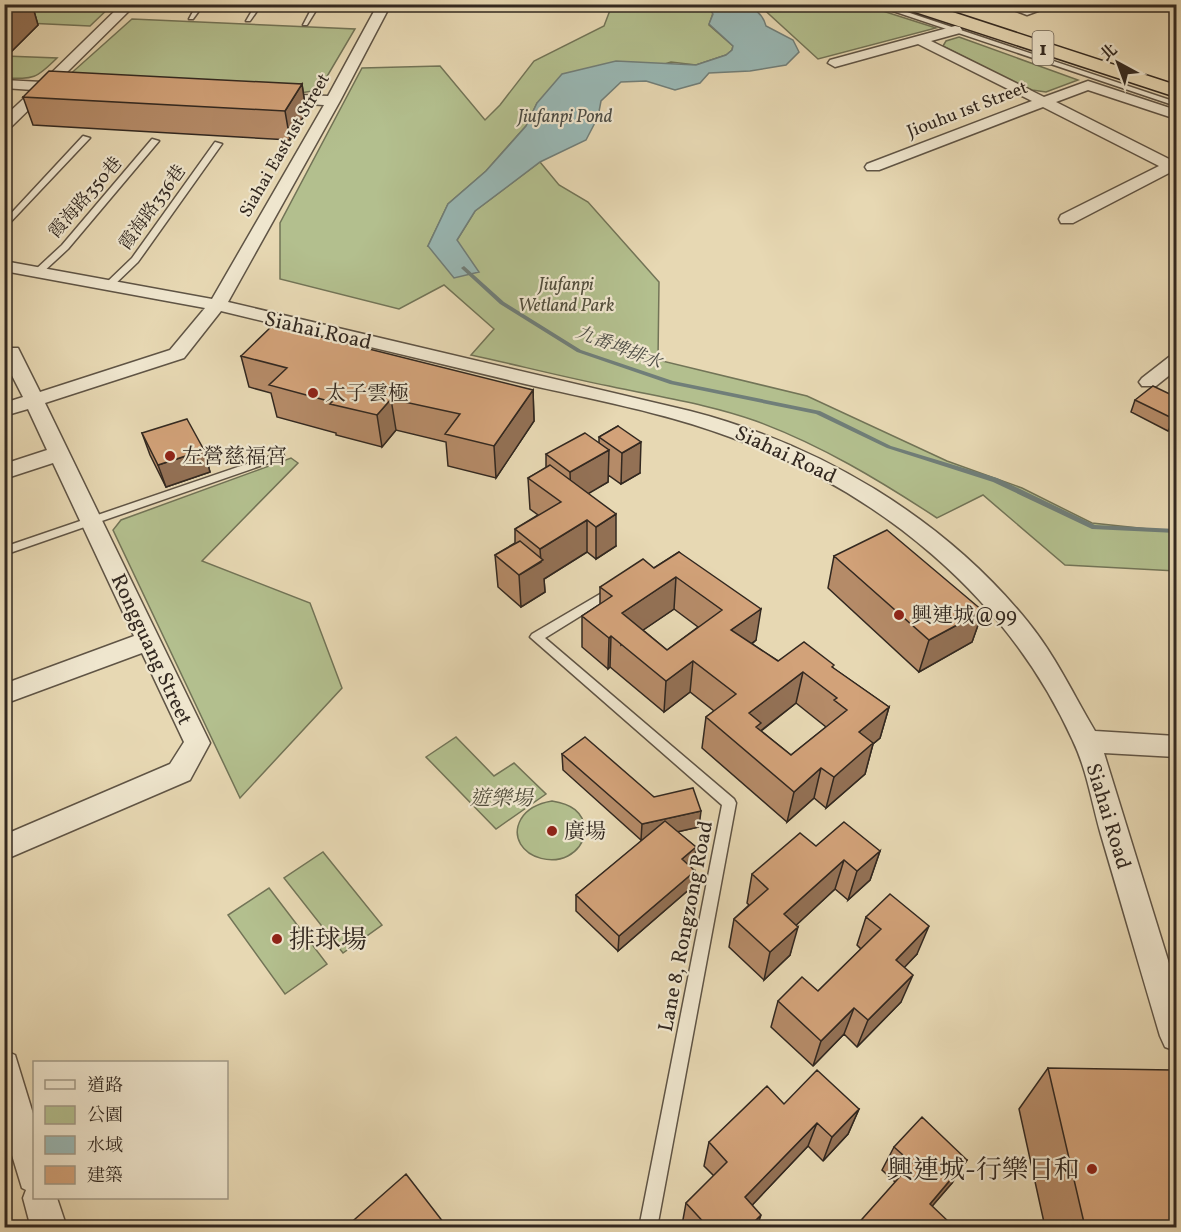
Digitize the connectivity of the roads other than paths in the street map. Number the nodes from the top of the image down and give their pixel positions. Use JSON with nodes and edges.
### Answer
{"nodes":[{"id":1,"x":130,"y":4,"type":"edge"},
{"id":2,"x":201,"y":4,"type":"edge"},
{"id":3,"x":259,"y":4,"type":"edge"},
{"id":4,"x":317,"y":4,"type":"edge"},
{"id":5,"x":385,"y":4,"type":"edge"},
{"id":6,"x":875,"y":4,"type":"edge"},
{"id":7,"x":909,"y":4,"type":"edge"},
{"id":8,"x":964,"y":4,"type":"edge"},
{"id":9,"x":1001,"y":4,"type":"edge"},
{"id":10,"x":1054,"y":4,"type":"edge"},
{"id":11,"x":191,"y":18,"type":"dead end"},
{"id":12,"x":248,"y":20,"type":"dead end"},
{"id":13,"x":305,"y":24,"type":"dead end"},
{"id":14,"x":955,"y":30,"type":"junction"},
{"id":15,"x":920,"y":40,"type":"junction"},
{"id":16,"x":1098,"y":47,"type":"dead end"},
{"id":17,"x":835,"y":63,"type":"dead end"},
{"id":18,"x":4,"y":84,"type":"edge"},
{"id":19,"x":45,"y":85,"type":"junction"},
{"id":20,"x":81,"y":88,"type":"edge"},
{"id":21,"x":1176,"y":91,"type":"edge"},
{"id":22,"x":264,"y":98,"type":"edge"},
{"id":23,"x":333,"y":101,"type":"junction"},
{"id":24,"x":1041,"y":102,"type":"junction"},
{"id":25,"x":1176,"y":104,"type":"edge"},
{"id":26,"x":1176,"y":115,"type":"edge"},
{"id":27,"x":4,"y":126,"type":"edge"},
{"id":28,"x":86,"y":138,"type":"dead end"},
{"id":29,"x":155,"y":141,"type":"dead end"},
{"id":30,"x":218,"y":144,"type":"dead end"},
{"id":31,"x":1175,"y":165,"type":"edge"},
{"id":32,"x":873,"y":167,"type":"dead end"},
{"id":33,"x":1067,"y":219,"type":"dead end"},
{"id":34,"x":4,"y":227,"type":"edge"},
{"id":35,"x":4,"y":266,"type":"edge"},
{"id":36,"x":38,"y":272,"type":"junction"},
{"id":37,"x":109,"y":285,"type":"junction"},
{"id":38,"x":217,"y":305,"type":"junction"},
{"id":39,"x":8,"y":353,"type":"edge"},
{"id":40,"x":1176,"y":361,"type":"edge"},
{"id":41,"x":1149,"y":382,"type":"dead end"},
{"id":42,"x":34,"y":400,"type":"junction"},
{"id":43,"x":4,"y":410,"type":"edge"},
{"id":44,"x":58,"y":454,"type":"junction"},
{"id":45,"x":279,"y":456,"type":"dead end"},
{"id":46,"x":4,"y":471,"type":"edge"},
{"id":47,"x":93,"y":521,"type":"junction"},
{"id":48,"x":4,"y":551,"type":"edge"},
{"id":49,"x":621,"y":586,"type":"edge"},
{"id":50,"x":147,"y":640,"type":"junction"},
{"id":51,"x":4,"y":694,"type":"edge"},
{"id":52,"x":1086,"y":741,"type":"junction"},
{"id":53,"x":1176,"y":746,"type":"edge"},
{"id":54,"x":4,"y":848,"type":"edge"},
{"id":55,"x":1176,"y":1036,"type":"edge"},
{"id":56,"x":4,"y":1066,"type":"edge"},
{"id":57,"x":33,"y":1172,"type":"edge"},
{"id":58,"x":41,"y":1199,"type":"edge"},
{"id":59,"x":49,"y":1227,"type":"edge"},
{"id":60,"x":648,"y":1227,"type":"edge"}],
"edges":[{"from":1,"to":19,"type":"street"},
{"from":2,"to":11,"type":"lane"},
{"from":3,"to":12,"type":"lane"},
{"from":4,"to":13,"type":"lane"},
{"from":5,"to":23,"type":"street","name":"Siahai East 1st Street"},
{"from":6,"to":14,"type":"lane"},
{"from":7,"to":21,"type":"highway","number":"1"},
{"from":8,"to":16,"type":"highway","number":"1"},
{"from":9,"to":10,"type":"lane"},
{"from":14,"to":15,"type":"street"},
{"from":14,"to":25,"type":"lane"},
{"from":15,"to":17,"type":"street"},
{"from":15,"to":24,"type":"street"},
{"from":18,"to":19,"type":"street"},
{"from":19,"to":20,"type":"street"},
{"from":19,"to":27,"type":"street"},
{"from":22,"to":23,"type":"street"},
{"from":23,"to":38,"type":"street","name":"Siahai East 1st Street"},
{"from":24,"to":26,"type":"street","name":"Jiouhu 1st Street"},
{"from":24,"to":31,"type":"street"},
{"from":24,"to":32,"type":"street","name":"Jiouhu 1st Street"},
{"from":28,"to":34,"type":"lane"},
{"from":29,"to":36,"type":"lane","name":"霞海路350巷"},
{"from":30,"to":37,"type":"lane","name":"霞海路336巷"},
{"from":31,"to":33,"type":"street"},
{"from":35,"to":36,"type":"street","name":"Siahai Road"},
{"from":36,"to":37,"type":"street","name":"Siahai Road"},
{"from":37,"to":38,"type":"street","name":"Siahai Road"},
{"from":38,"to":42,"type":"street","name":"Siahai East 1st Street"},
{"from":38,"to":52,"type":"street","name":"Siahai Road"},
{"from":39,"to":42,"type":"street","name":"Rongguang Street"},
{"from":40,"to":41,"type":"street"},
{"from":42,"to":43,"type":"street","name":"Siahai East 1st Street"},
{"from":42,"to":44,"type":"street","name":"Rongguang Street"},
{"from":44,"to":46,"type":"street"},
{"from":44,"to":47,"type":"street","name":"Rongguang Street"},
{"from":45,"to":47,"type":"lane"},
{"from":47,"to":48,"type":"lane"},
{"from":47,"to":50,"type":"street","name":"Rongguang Street"},
{"from":49,"to":60,"type":"lane","name":"Lane 8, Rongzong Road"},
{"from":50,"to":51,"type":"street"},
{"from":50,"to":54,"type":"street","name":"Rongguang Street"},
{"from":52,"to":53,"type":"street"},
{"from":52,"to":55,"type":"street","name":"Siahai Road"},
{"from":56,"to":57,"type":"street"},
{"from":58,"to":59,"type":"street"}]}
